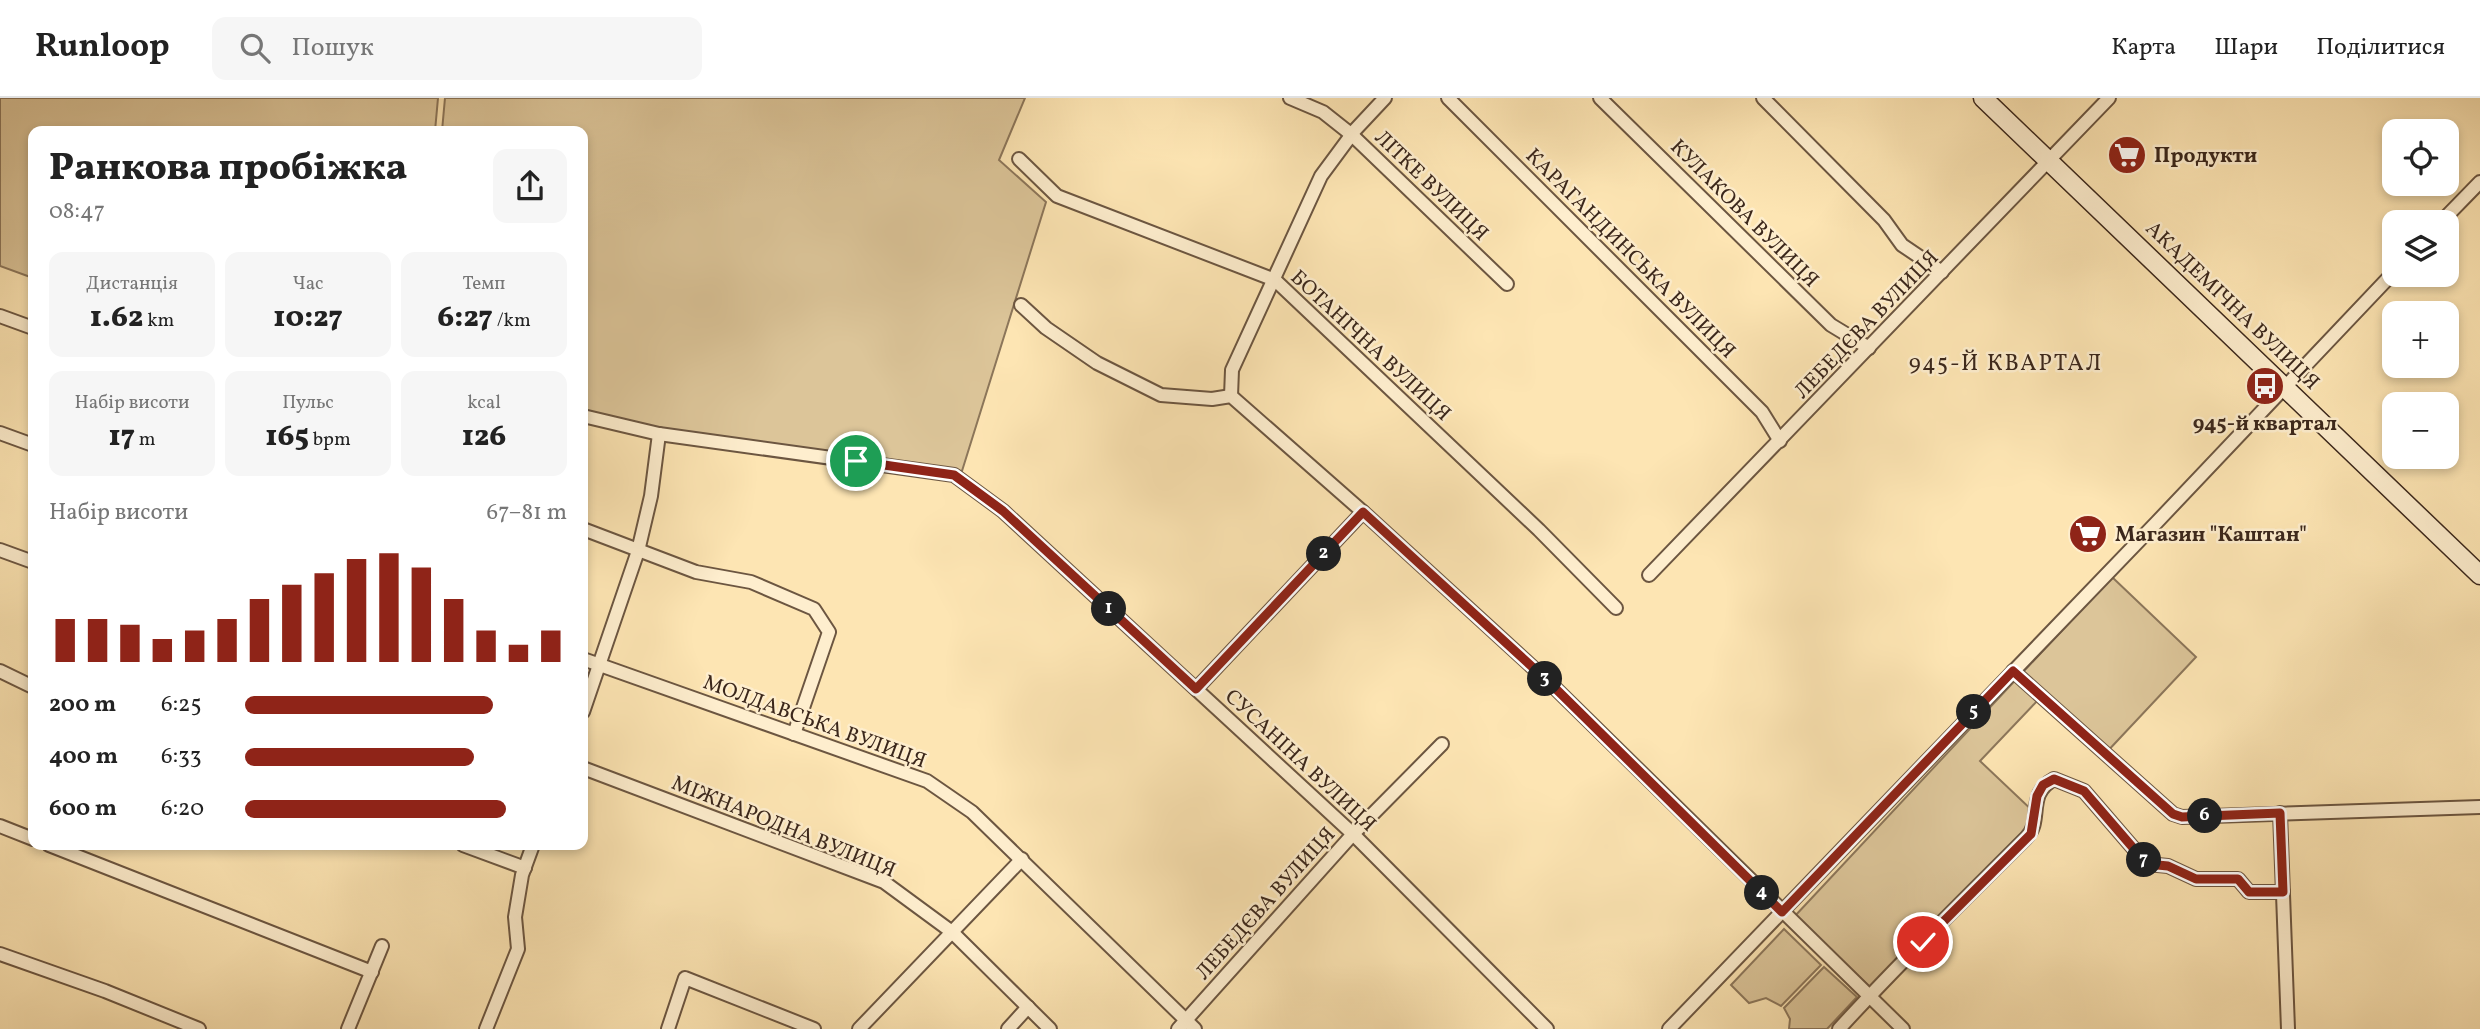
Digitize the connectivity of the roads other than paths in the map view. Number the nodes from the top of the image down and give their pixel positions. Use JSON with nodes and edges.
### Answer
{"nodes":[{"id":1,"x":1290,"y":98,"type":"edge"},
{"id":2,"x":1385,"y":98,"type":"edge"},
{"id":3,"x":1448,"y":98,"type":"edge"},
{"id":4,"x":1600,"y":98,"type":"edge"},
{"id":5,"x":1763,"y":98,"type":"edge"},
{"id":6,"x":1983,"y":98,"type":"edge"},
{"id":7,"x":2109,"y":98,"type":"edge"},
{"id":8,"x":1352,"y":135,"type":"junction"},
{"id":9,"x":1018,"y":159,"type":"dead end"},
{"id":10,"x":2050,"y":160,"type":"junction"},
{"id":11,"x":2480,"y":182,"type":"edge"},
{"id":12,"x":2453,"y":210,"type":"edge"},
{"id":13,"x":1942,"y":272,"type":"junction"},
{"id":14,"x":1275,"y":280,"type":"junction"},
{"id":15,"x":1507,"y":284,"type":"dead end"},
{"id":16,"x":2382,"y":285,"type":"edge"},
{"id":17,"x":1021,"y":305,"type":"dead end"},
{"id":18,"x":0,"y":316,"type":"edge"},
{"id":19,"x":28,"y":326,"type":"edge"},
{"id":20,"x":1869,"y":348,"type":"junction"},
{"id":21,"x":2285,"y":387,"type":"junction"},
{"id":22,"x":1231,"y":396,"type":"junction"},
{"id":23,"x":588,"y":417,"type":"edge"},
{"id":24,"x":0,"y":433,"type":"edge"},
{"id":25,"x":659,"y":434,"type":"junction"},
{"id":26,"x":1780,"y":441,"type":"junction"},
{"id":27,"x":28,"y":443,"type":"edge"},
{"id":28,"x":1363,"y":512,"type":"junction"},
{"id":29,"x":588,"y":531,"type":"edge"},
{"id":30,"x":0,"y":550,"type":"edge"},
{"id":31,"x":638,"y":551,"type":"junction"},
{"id":32,"x":28,"y":560,"type":"edge"},
{"id":33,"x":1649,"y":575,"type":"dead end"},
{"id":34,"x":2480,"y":575,"type":"edge"},
{"id":35,"x":1616,"y":608,"type":"dead end"},
{"id":36,"x":588,"y":661,"type":"edge"},
{"id":37,"x":599,"y":665,"type":"junction"},
{"id":38,"x":0,"y":671,"type":"edge"},
{"id":39,"x":2013,"y":671,"type":"junction"},
{"id":40,"x":28,"y":685,"type":"edge"},
{"id":41,"x":1196,"y":689,"type":"junction"},
{"id":42,"x":588,"y":697,"type":"edge"},
{"id":43,"x":794,"y":734,"type":"junction"},
{"id":44,"x":1441,"y":744,"type":"dead end"},
{"id":45,"x":588,"y":770,"type":"edge"},
{"id":46,"x":2480,"y":807,"type":"edge"},
{"id":47,"x":2280,"y":813,"type":"junction"},
{"id":48,"x":0,"y":826,"type":"edge"},
{"id":49,"x":1353,"y":834,"type":"junction"},
{"id":50,"x":28,"y":837,"type":"edge"},
{"id":51,"x":63,"y":850,"type":"edge"},
{"id":52,"x":476,"y":850,"type":"edge"},
{"id":53,"x":531,"y":850,"type":"edge"},
{"id":54,"x":1022,"y":859,"type":"junction"},
{"id":55,"x":525,"y":868,"type":"junction"},
{"id":56,"x":2283,"y":892,"type":"junction"},
{"id":57,"x":1782,"y":912,"type":"junction"},
{"id":58,"x":952,"y":932,"type":"junction"},
{"id":59,"x":382,"y":946,"type":"dead end"},
{"id":60,"x":0,"y":954,"type":"edge"},
{"id":61,"x":372,"y":972,"type":"junction"},
{"id":62,"x":1869,"y":996,"type":"junction"},
{"id":63,"x":1028,"y":1007,"type":"junction"},
{"id":64,"x":1186,"y":1026,"type":"edge"},
{"id":65,"x":199,"y":1029,"type":"edge"},
{"id":66,"x":348,"y":1029,"type":"edge"},
{"id":67,"x":486,"y":1029,"type":"edge"},
{"id":68,"x":668,"y":1029,"type":"edge"},
{"id":69,"x":814,"y":1029,"type":"edge"},
{"id":70,"x":859,"y":1029,"type":"edge"},
{"id":71,"x":1008,"y":1029,"type":"edge"},
{"id":72,"x":1050,"y":1029,"type":"edge"},
{"id":73,"x":1548,"y":1029,"type":"edge"},
{"id":74,"x":1669,"y":1029,"type":"edge"},
{"id":75,"x":1839,"y":1029,"type":"edge"},
{"id":76,"x":1903,"y":1029,"type":"edge"},
{"id":77,"x":2288,"y":1029,"type":"edge"}],
"edges":[{"from":1,"to":8,"type":"street","name":"ЛІТКЕ ВУЛИЦЯ"},
{"from":2,"to":8,"type":"street"},
{"from":3,"to":26,"type":"street","name":"КАРАГАНДИНСЬКА ВУЛИЦЯ"},
{"from":4,"to":20,"type":"street","name":"КУЛАКОВА ВУЛИЦЯ"},
{"from":5,"to":13,"type":"street"},
{"from":6,"to":10,"type":"main road","name":"АКАДЕМІЧНА ВУЛИЦЯ"},
{"from":7,"to":10,"type":"street","name":"ЛЕБЕДЄВА ВУЛИЦЯ"},
{"from":8,"to":14,"type":"street"},
{"from":8,"to":15,"type":"street","name":"ЛІТКЕ ВУЛИЦЯ"},
{"from":9,"to":14,"type":"street","name":"БОТАНІЧНА ВУЛИЦЯ"},
{"from":10,"to":13,"type":"street","name":"ЛЕБЕДЄВА ВУЛИЦЯ"},
{"from":10,"to":21,"type":"main road","name":"АКАДЕМІЧНА ВУЛИЦЯ"},
{"from":11,"to":12,"type":"street"},
{"from":13,"to":20,"type":"street","name":"ЛЕБЕДЄВА ВУЛИЦЯ"},
{"from":14,"to":22,"type":"street"},
{"from":14,"to":35,"type":"street","name":"БОТАНІЧНА ВУЛИЦЯ"},
{"from":16,"to":21,"type":"street"},
{"from":17,"to":22,"type":"street"},
{"from":18,"to":19,"type":"street"},
{"from":20,"to":26,"type":"street","name":"ЛЕБЕДЄВА ВУЛИЦЯ"},
{"from":21,"to":34,"type":"main road","name":"АКАДЕМІЧНА ВУЛИЦЯ"},
{"from":21,"to":39,"type":"street"},
{"from":22,"to":28,"type":"street"},
{"from":23,"to":25,"type":"street"},
{"from":24,"to":27,"type":"street"},
{"from":25,"to":31,"type":"street"},
{"from":25,"to":41,"type":"street","name":"СУСАНІНА ВУЛИЦЯ"},
{"from":26,"to":33,"type":"street","name":"ЛЕБЕДЄВА ВУЛИЦЯ"},
{"from":28,"to":41,"type":"street"},
{"from":28,"to":57,"type":"street"},
{"from":29,"to":31,"type":"street"},
{"from":30,"to":32,"type":"street"},
{"from":31,"to":37,"type":"street"},
{"from":31,"to":43,"type":"street"},
{"from":36,"to":37,"type":"street","name":"МОЛДАВСЬКА ВУЛИЦЯ"},
{"from":37,"to":42,"type":"street"},
{"from":37,"to":43,"type":"street","name":"МОЛДАВСЬКА ВУЛИЦЯ"},
{"from":38,"to":40,"type":"street"},
{"from":39,"to":47,"type":"street"},
{"from":39,"to":57,"type":"street"},
{"from":41,"to":49,"type":"street","name":"СУСАНІНА ВУЛИЦЯ"},
{"from":43,"to":54,"type":"street","name":"МОЛДАВСЬКА ВУЛИЦЯ"},
{"from":44,"to":49,"type":"street","name":"ЛЕБЕДЄВА ВУЛИЦЯ"},
{"from":45,"to":58,"type":"street","name":"МІЖНАРОДНА ВУЛИЦЯ"},
{"from":46,"to":47,"type":"street"},
{"from":47,"to":56,"type":"street"},
{"from":48,"to":50,"type":"street"},
{"from":49,"to":64,"type":"street","name":"ЛЕБЕДЄВА ВУЛИЦЯ"},
{"from":49,"to":73,"type":"street","name":"СУСАНІНА ВУЛИЦЯ"},
{"from":51,"to":61,"type":"street"},
{"from":52,"to":55,"type":"street"},
{"from":53,"to":55,"type":"street"},
{"from":54,"to":58,"type":"street"},
{"from":54,"to":64,"type":"street","name":"МОЛДАВСЬКА ВУЛИЦЯ"},
{"from":55,"to":67,"type":"street"},
{"from":56,"to":62,"type":"street"},
{"from":56,"to":77,"type":"street"},
{"from":57,"to":62,"type":"street"},
{"from":57,"to":74,"type":"street"},
{"from":58,"to":63,"type":"street","name":"МІЖНАРОДНА ВУЛИЦЯ"},
{"from":58,"to":70,"type":"street"},
{"from":59,"to":61,"type":"street"},
{"from":60,"to":65,"type":"street"},
{"from":61,"to":66,"type":"street"},
{"from":62,"to":75,"type":"street"},
{"from":62,"to":76,"type":"street"},
{"from":63,"to":71,"type":"street"},
{"from":63,"to":72,"type":"street","name":"МІЖНАРОДНА ВУЛИЦЯ"},
{"from":68,"to":69,"type":"street"}]}
